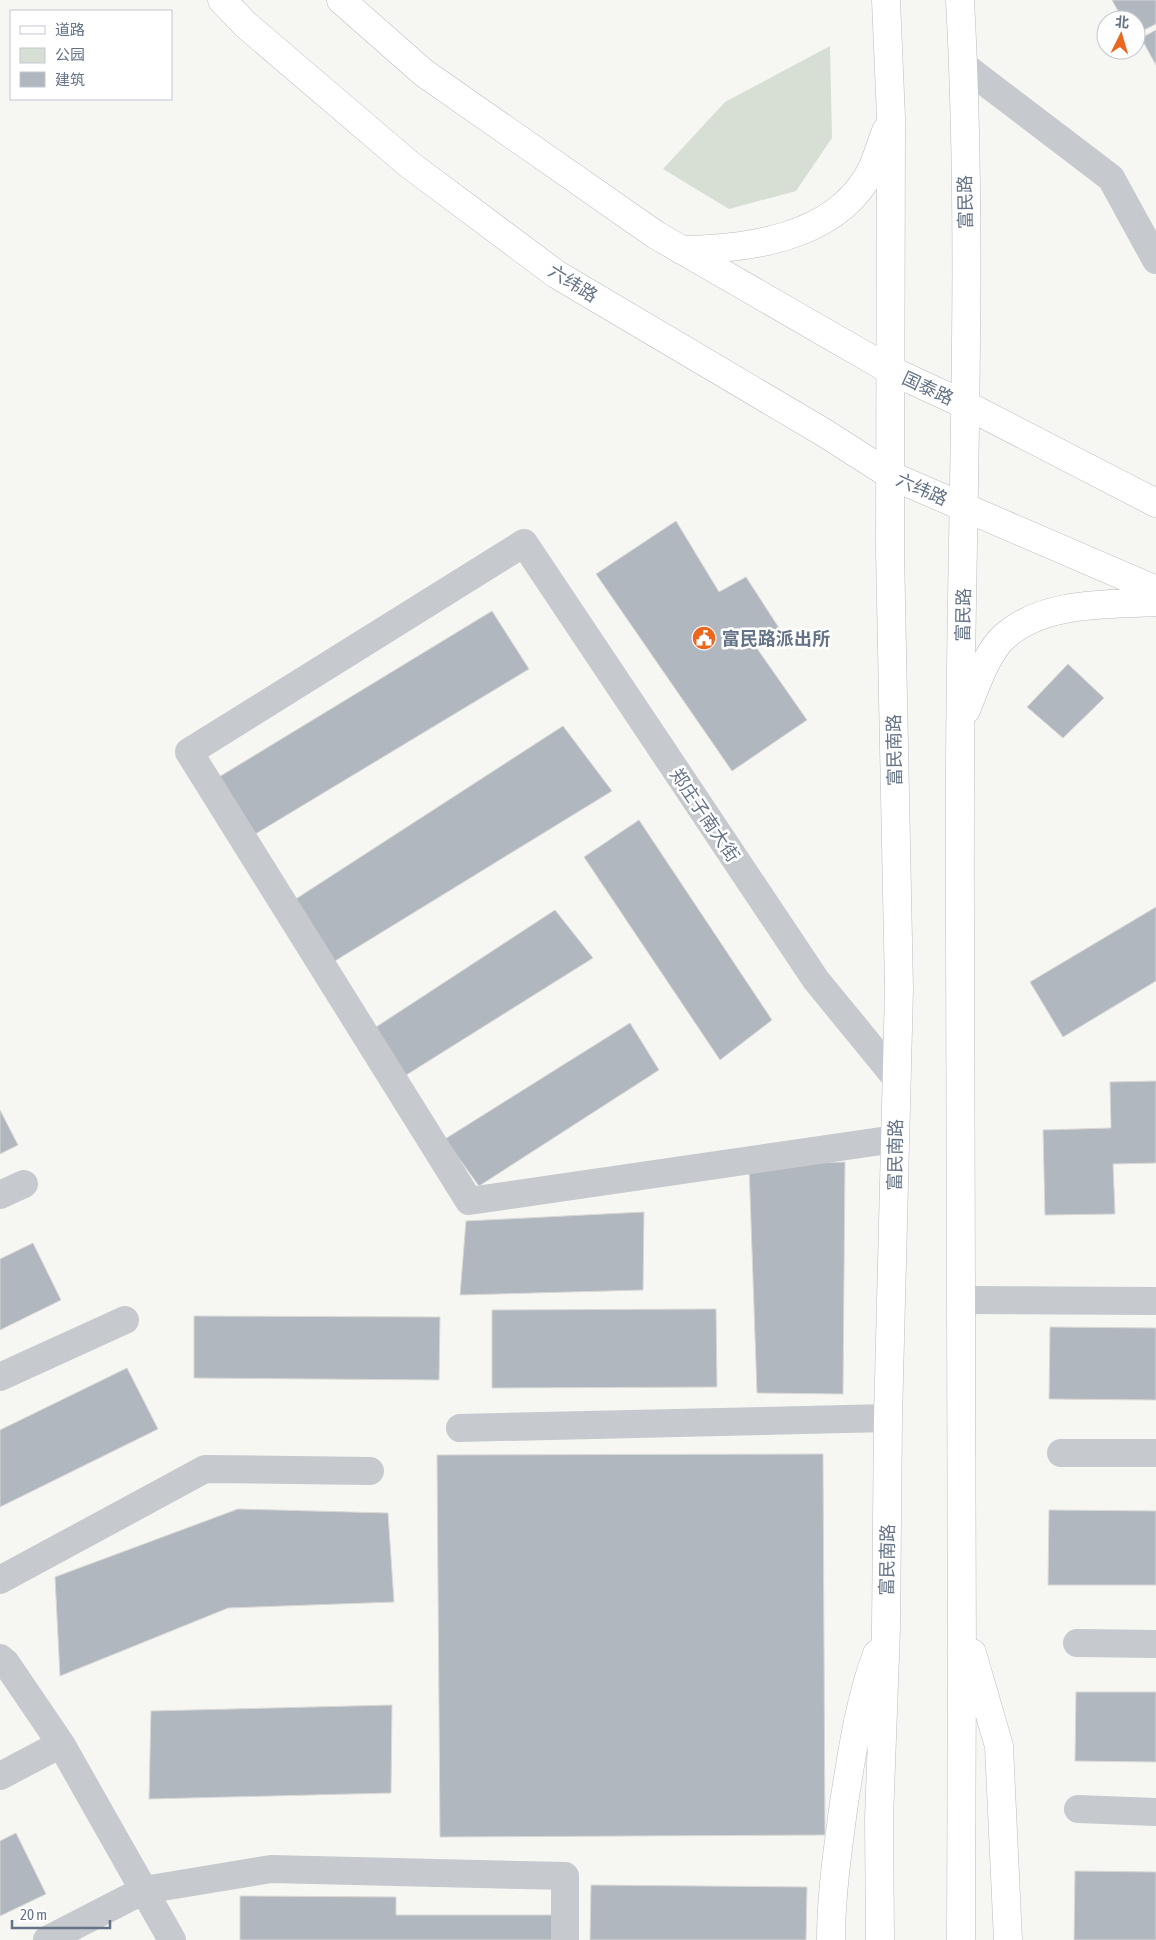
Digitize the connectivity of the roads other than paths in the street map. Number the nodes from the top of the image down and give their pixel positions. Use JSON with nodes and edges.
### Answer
{"nodes":[{"id":1,"x":222,"y":0,"type":"edge"},
{"id":2,"x":342,"y":0,"type":"edge"},
{"id":3,"x":886,"y":0,"type":"edge"},
{"id":4,"x":960,"y":0,"type":"edge"},
{"id":5,"x":964,"y":66,"type":"junction"},
{"id":6,"x":891,"y":118,"type":"junction"},
{"id":7,"x":681,"y":250,"type":"junction"},
{"id":8,"x":1156,"y":260,"type":"edge"},
{"id":9,"x":890,"y":370,"type":"junction"},
{"id":10,"x":966,"y":405,"type":"junction"},
{"id":11,"x":892,"y":476,"type":"junction"},
{"id":12,"x":1156,"y":503,"type":"edge"},
{"id":13,"x":964,"y":508,"type":"junction"},
{"id":14,"x":1156,"y":590,"type":"edge"},
{"id":15,"x":1156,"y":602,"type":"edge"},
{"id":16,"x":960,"y":723,"type":"junction"},
{"id":17,"x":897,"y":1079,"type":"junction"},
{"id":18,"x":895,"y":1139,"type":"junction"},
{"id":19,"x":961,"y":1300,"type":"junction"},
{"id":20,"x":1156,"y":1301,"type":"edge"},
{"id":21,"x":125,"y":1320,"type":"dead end"},
{"id":22,"x":0,"y":1377,"type":"edge"},
{"id":23,"x":888,"y":1418,"type":"junction"},
{"id":24,"x":460,"y":1428,"type":"dead end"},
{"id":25,"x":1061,"y":1453,"type":"dead end"},
{"id":26,"x":1156,"y":1453,"type":"edge"},
{"id":27,"x":370,"y":1471,"type":"dead end"},
{"id":28,"x":0,"y":1580,"type":"edge"},
{"id":29,"x":964,"y":1624,"type":"junction"},
{"id":30,"x":886,"y":1630,"type":"junction"},
{"id":31,"x":1077,"y":1644,"type":"dead end"},
{"id":32,"x":1156,"y":1644,"type":"edge"},
{"id":33,"x":0,"y":1658,"type":"edge"},
{"id":34,"x":61,"y":1744,"type":"junction"},
{"id":35,"x":0,"y":1776,"type":"edge"},
{"id":36,"x":1078,"y":1809,"type":"dead end"},
{"id":37,"x":1156,"y":1812,"type":"edge"},
{"id":38,"x":144,"y":1890,"type":"junction"},
{"id":39,"x":47,"y":1940,"type":"edge"},
{"id":40,"x":172,"y":1940,"type":"edge"},
{"id":41,"x":565,"y":1940,"type":"edge"},
{"id":42,"x":831,"y":1940,"type":"edge"},
{"id":43,"x":880,"y":1940,"type":"edge"},
{"id":44,"x":961,"y":1940,"type":"edge"},
{"id":45,"x":1008,"y":1940,"type":"edge"}],
"edges":[{"from":1,"to":11,"type":"main road","name":"六纬路"},
{"from":2,"to":7,"type":"main road"},
{"from":3,"to":6,"type":"main road"},
{"from":4,"to":5,"type":"main road","name":"富民路"},
{"from":5,"to":8,"type":"street"},
{"from":5,"to":10,"type":"main road","name":"富民路"},
{"from":6,"to":7,"type":"main road"},
{"from":6,"to":9,"type":"main road"},
{"from":7,"to":9,"type":"main road"},
{"from":9,"to":10,"type":"main road","name":"国泰路"},
{"from":9,"to":11,"type":"main road","name":"富民南路"},
{"from":10,"to":12,"type":"main road"},
{"from":10,"to":13,"type":"main road","name":"富民路"},
{"from":11,"to":13,"type":"main road","name":"六纬路"},
{"from":11,"to":17,"type":"main road","name":"富民南路"},
{"from":13,"to":14,"type":"main road"},
{"from":13,"to":16,"type":"main road","name":"富民路"},
{"from":15,"to":16,"type":"main road"},
{"from":16,"to":19,"type":"main road"},
{"from":17,"to":18,"type":"main road","name":"富民南路"},
{"from":17,"to":18,"type":"street","name":"郑庄子南大街"},
{"from":18,"to":23,"type":"main road","name":"富民南路"},
{"from":19,"to":20,"type":"street"},
{"from":19,"to":29,"type":"main road"},
{"from":21,"to":22,"type":"street"},
{"from":23,"to":24,"type":"street"},
{"from":23,"to":30,"type":"main road","name":"富民南路"},
{"from":25,"to":26,"type":"street"},
{"from":27,"to":28,"type":"street"},
{"from":29,"to":44,"type":"main road"},
{"from":29,"to":45,"type":"main road"},
{"from":30,"to":42,"type":"main road"},
{"from":30,"to":43,"type":"main road","name":"富民南路"},
{"from":31,"to":32,"type":"street"},
{"from":33,"to":34,"type":"street"},
{"from":34,"to":35,"type":"street"},
{"from":34,"to":38,"type":"street"},
{"from":36,"to":37,"type":"street"},
{"from":38,"to":39,"type":"street"},
{"from":38,"to":40,"type":"street"},
{"from":38,"to":41,"type":"street"}]}
